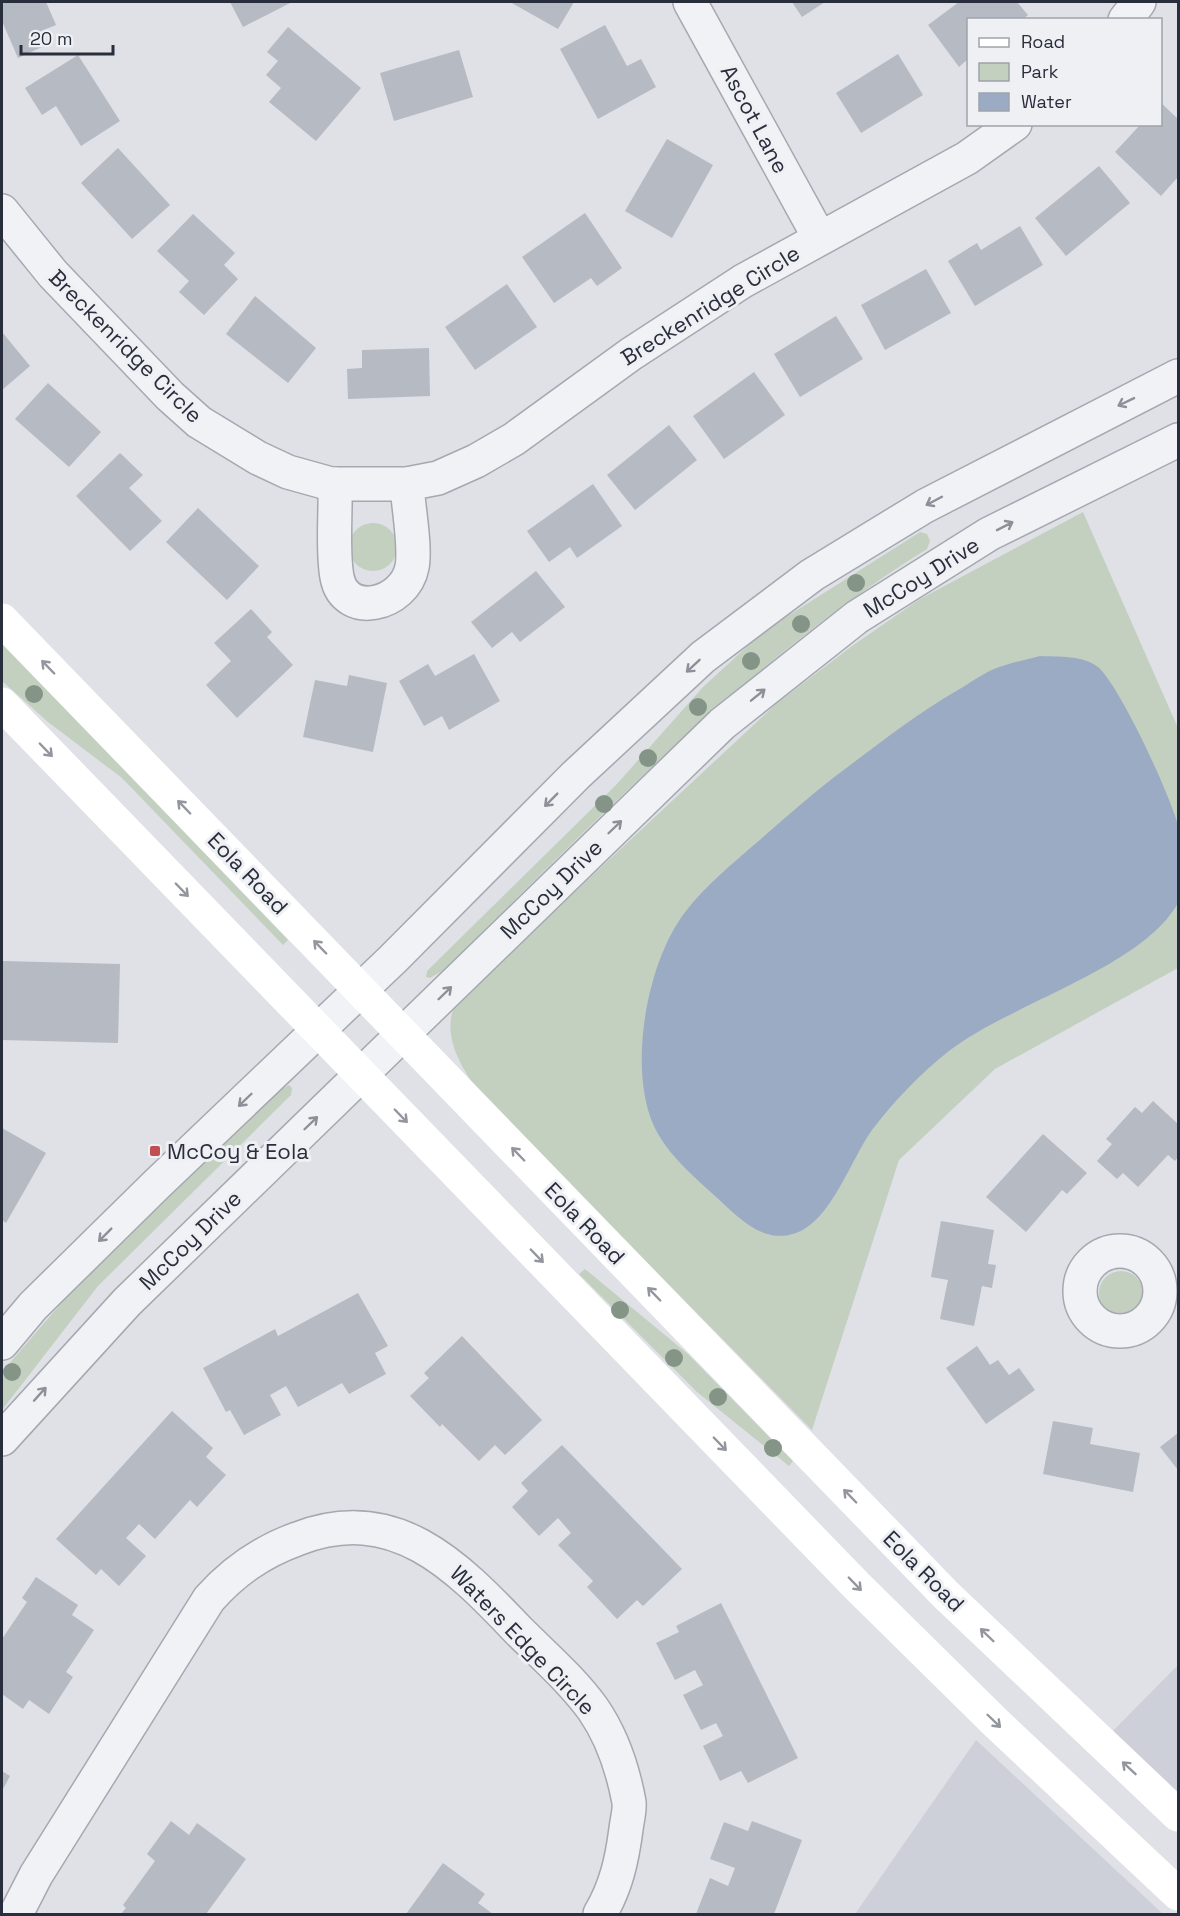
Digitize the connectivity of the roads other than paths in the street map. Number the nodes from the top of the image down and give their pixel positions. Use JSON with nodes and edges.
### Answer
{"nodes":[{"id":1,"x":690,"y":2,"type":"edge"},
{"id":2,"x":1139,"y":2,"type":"edge"},
{"id":3,"x":1127,"y":18,"type":"edge"},
{"id":4,"x":1012,"y":126,"type":"edge"},
{"id":5,"x":2,"y":211,"type":"edge"},
{"id":6,"x":819,"y":237,"type":"junction"},
{"id":7,"x":1179,"y":376,"type":"edge"},
{"id":8,"x":1179,"y":440,"type":"edge"},
{"id":9,"x":335,"y":484,"type":"junction"},
{"id":10,"x":407,"y":484,"type":"junction"},
{"id":11,"x":2,"y":620,"type":"edge"},
{"id":12,"x":2,"y":704,"type":"edge"},
{"id":13,"x":360,"y":989,"type":"junction"},
{"id":14,"x":318,"y":1030,"type":"junction"},
{"id":15,"x":402,"y":1033,"type":"junction"},
{"id":16,"x":361,"y":1074,"type":"junction"},
{"id":17,"x":2,"y":1342,"type":"edge"},
{"id":18,"x":2,"y":1439,"type":"edge"},
{"id":19,"x":1179,"y":1815,"type":"edge"},
{"id":20,"x":1179,"y":1894,"type":"edge"},
{"id":21,"x":16,"y":1914,"type":"edge"},
{"id":22,"x":600,"y":1914,"type":"edge"}],
"edges":[{"from":1,"to":6,"type":"street","name":"Ascot Lane"},
{"from":2,"to":3,"type":"street"},
{"from":4,"to":6,"type":"street","name":"Breckenridge Circle"},
{"from":5,"to":9,"type":"street","name":"Breckenridge Circle"},
{"from":6,"to":10,"type":"street","name":"Breckenridge Circle"},
{"from":7,"to":13,"type":"street","one_way":true},
{"from":15,"to":8,"type":"street","name":"McCoy Drive","one_way":true},
{"from":9,"to":10,"type":"street","name":"Breckenridge Circle"},
{"from":9,"to":10,"type":"street"},
{"from":13,"to":11,"type":"main road","name":"Eola Road","one_way":true},
{"from":12,"to":14,"type":"main road","one_way":true},
{"from":13,"to":14,"type":"street"},
{"from":13,"to":15,"type":"main road","name":"Eola Road"},
{"from":14,"to":16,"type":"main road"},
{"from":14,"to":17,"type":"street","one_way":true},
{"from":15,"to":16,"type":"street","name":"McCoy Drive"},
{"from":19,"to":15,"type":"main road","name":"Eola Road","one_way":true},
{"from":18,"to":16,"type":"street","name":"McCoy Drive","one_way":true},
{"from":16,"to":20,"type":"main road","one_way":true},
{"from":21,"to":22,"type":"street","name":"Waters Edge Circle"}]}
